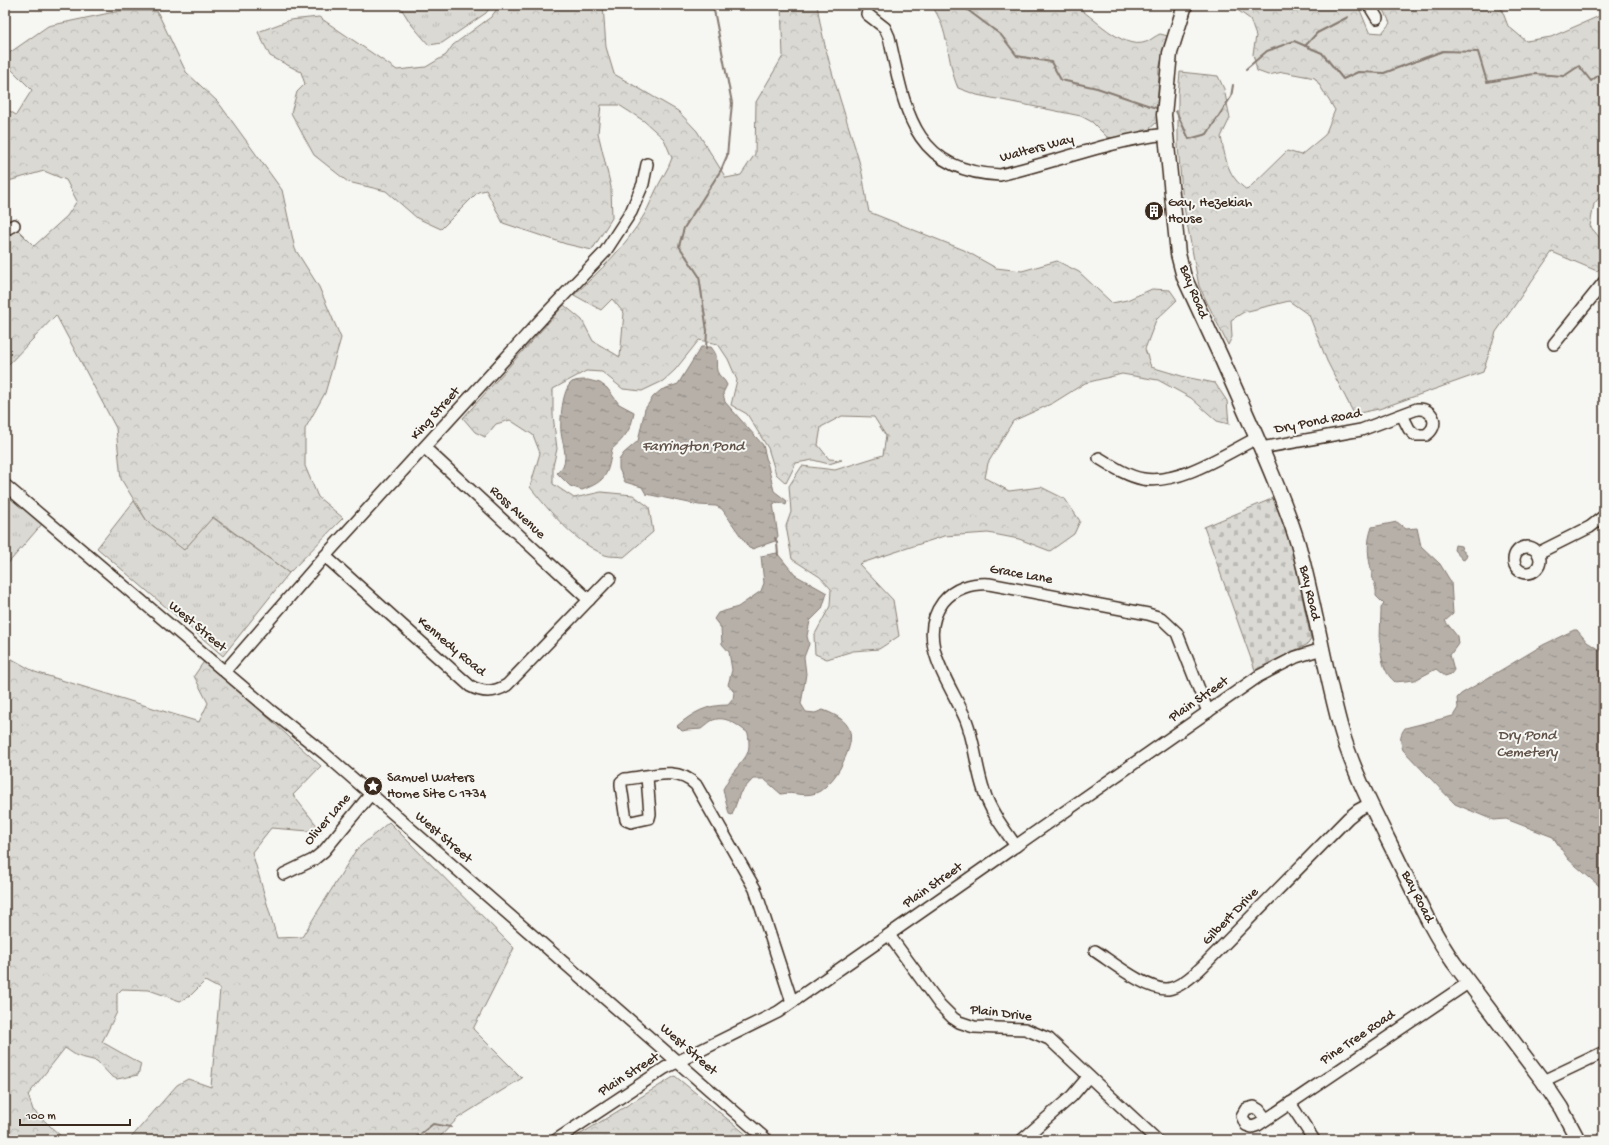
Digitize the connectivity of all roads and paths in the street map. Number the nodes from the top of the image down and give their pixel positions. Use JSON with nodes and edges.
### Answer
{"nodes":[{"id":1,"x":1185,"y":5,"type":"edge"},
{"id":2,"x":1369,"y":5,"type":"edge"},
{"id":3,"x":868,"y":14,"type":"dead end"},
{"id":4,"x":1377,"y":18,"type":"dead end"},
{"id":5,"x":1166,"y":134,"type":"junction"},
{"id":6,"x":647,"y":164,"type":"dead end"},
{"id":7,"x":1604,"y":282,"type":"edge"},
{"id":8,"x":1554,"y":344,"type":"dead end"},
{"id":9,"x":1402,"y":415,"type":"dead end"},
{"id":10,"x":1259,"y":443,"type":"junction"},
{"id":11,"x":426,"y":448,"type":"junction"},
{"id":12,"x":1099,"y":458,"type":"dead end"},
{"id":13,"x":5,"y":485,"type":"edge"},
{"id":14,"x":1604,"y":516,"type":"edge"},
{"id":15,"x":1538,"y":553,"type":"dead end"},
{"id":16,"x":325,"y":556,"type":"junction"},
{"id":17,"x":610,"y":578,"type":"dead end"},
{"id":18,"x":589,"y":600,"type":"junction"},
{"id":19,"x":1322,"y":649,"type":"junction"},
{"id":20,"x":225,"y":670,"type":"junction"},
{"id":21,"x":1208,"y":712,"type":"junction"},
{"id":22,"x":647,"y":777,"type":"dead end"},
{"id":23,"x":370,"y":795,"type":"junction"},
{"id":24,"x":1371,"y":803,"type":"junction"},
{"id":25,"x":1016,"y":846,"type":"junction"},
{"id":26,"x":284,"y":874,"type":"dead end"},
{"id":27,"x":889,"y":935,"type":"junction"},
{"id":28,"x":1095,"y":951,"type":"dead end"},
{"id":29,"x":1468,"y":982,"type":"junction"},
{"id":30,"x":792,"y":1002,"type":"junction"},
{"id":31,"x":1604,"y":1052,"type":"edge"},
{"id":32,"x":678,"y":1061,"type":"junction"},
{"id":33,"x":1088,"y":1077,"type":"junction"},
{"id":34,"x":1543,"y":1081,"type":"junction"},
{"id":35,"x":1290,"y":1103,"type":"junction"},
{"id":36,"x":1266,"y":1119,"type":"dead end"},
{"id":37,"x":556,"y":1140,"type":"edge"},
{"id":38,"x":767,"y":1140,"type":"edge"},
{"id":39,"x":1022,"y":1140,"type":"edge"},
{"id":40,"x":1157,"y":1140,"type":"edge"},
{"id":41,"x":1314,"y":1140,"type":"edge"},
{"id":42,"x":1578,"y":1140,"type":"edge"}],
"edges":[{"from":1,"to":5,"type":"main road","name":"Bay Road"},
{"from":2,"to":4,"type":"street"},
{"from":3,"to":5,"type":"street","name":"Walters Way"},
{"from":5,"to":10,"type":"main road","name":"Bay Road"},
{"from":6,"to":11,"type":"street","name":"King Street"},
{"from":7,"to":8,"type":"street"},
{"from":9,"to":10,"type":"street","name":"Dry Pond Road"},
{"from":10,"to":12,"type":"street","name":"Dry Pond Road"},
{"from":10,"to":19,"type":"main road","name":"Bay Road"},
{"from":11,"to":16,"type":"street","name":"King Street"},
{"from":11,"to":18,"type":"street","name":"Ross Avenue"},
{"from":13,"to":20,"type":"street","name":"West Street"},
{"from":14,"to":15,"type":"street"},
{"from":16,"to":18,"type":"street","name":"Kennedy Road"},
{"from":16,"to":20,"type":"street","name":"King Street"},
{"from":17,"to":18,"type":"street","name":"Kennedy Road"},
{"from":19,"to":21,"type":"street","name":"Plain Street"},
{"from":19,"to":24,"type":"main road","name":"Bay Road"},
{"from":20,"to":23,"type":"street","name":"West Street"},
{"from":21,"to":25,"type":"street","name":"Plain Street"},
{"from":21,"to":25,"type":"street","name":"Grace Lane"},
{"from":22,"to":30,"type":"street"},
{"from":23,"to":26,"type":"street","name":"Oliver Lane"},
{"from":23,"to":32,"type":"street","name":"West Street"},
{"from":24,"to":28,"type":"street","name":"Gilbert Drive"},
{"from":24,"to":29,"type":"main road","name":"Bay Road"},
{"from":25,"to":27,"type":"street","name":"Plain Street"},
{"from":27,"to":30,"type":"street","name":"Plain Street"},
{"from":27,"to":33,"type":"street","name":"Plain Drive"},
{"from":29,"to":34,"type":"main road","name":"Bay Road"},
{"from":29,"to":35,"type":"street","name":"Pine Tree Road"},
{"from":30,"to":32,"type":"street","name":"Plain Street"},
{"from":31,"to":34,"type":"street"},
{"from":32,"to":37,"type":"street","name":"Plain Street"},
{"from":32,"to":38,"type":"street","name":"West Street"},
{"from":33,"to":39,"type":"street"},
{"from":33,"to":40,"type":"street","name":"Plain Drive"},
{"from":34,"to":42,"type":"main road","name":"Bay Road"},
{"from":35,"to":36,"type":"street","name":"Pine Tree Road"},
{"from":35,"to":41,"type":"street"}]}
